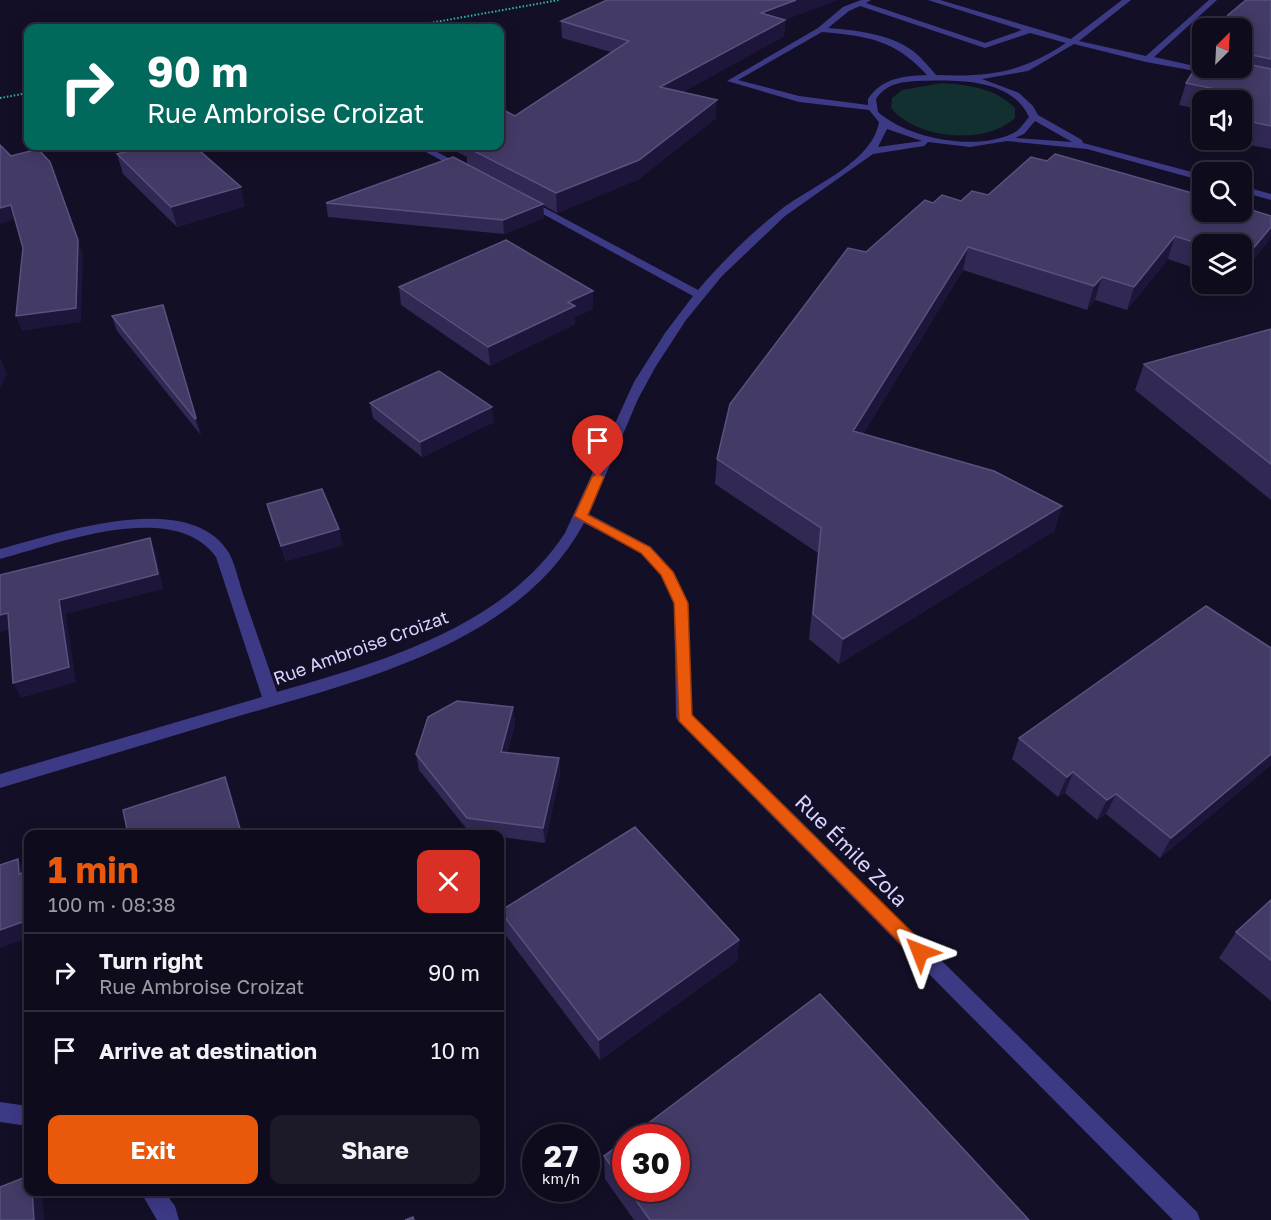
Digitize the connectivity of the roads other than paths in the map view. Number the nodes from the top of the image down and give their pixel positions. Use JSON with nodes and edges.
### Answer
{"nodes":[{"id":1,"x":932,"y":0,"type":"edge"},
{"id":2,"x":1127,"y":0,"type":"edge"},
{"id":3,"x":1214,"y":0,"type":"edge"},
{"id":4,"x":863,"y":1,"type":"edge"},
{"id":5,"x":821,"y":30,"type":"junction"},
{"id":6,"x":1028,"y":31,"type":"junction"},
{"id":7,"x":1070,"y":42,"type":"junction"},
{"id":8,"x":1146,"y":60,"type":"junction"},
{"id":9,"x":1192,"y":69,"type":"edge"},
{"id":10,"x":933,"y":77,"type":"junction"},
{"id":11,"x":968,"y":79,"type":"junction"},
{"id":12,"x":1020,"y":83,"type":"junction"},
{"id":13,"x":871,"y":108,"type":"junction"},
{"id":14,"x":1034,"y":117,"type":"junction"},
{"id":15,"x":883,"y":123,"type":"junction"},
{"id":16,"x":1005,"y":140,"type":"junction"},
{"id":17,"x":937,"y":142,"type":"junction"},
{"id":18,"x":1087,"y":146,"type":"junction"},
{"id":19,"x":428,"y":150,"type":"edge"},
{"id":20,"x":871,"y":151,"type":"junction"},
{"id":21,"x":472,"y":173,"type":"edge"},
{"id":22,"x":1192,"y":175,"type":"edge"},
{"id":23,"x":1252,"y":192,"type":"edge"},
{"id":24,"x":513,"y":195,"type":"edge"},
{"id":25,"x":1271,"y":197,"type":"edge"},
{"id":26,"x":700,"y":296,"type":"junction"},
{"id":27,"x":581,"y":516,"type":"junction"},
{"id":28,"x":0,"y":554,"type":"edge"},
{"id":29,"x":271,"y":699,"type":"junction"},
{"id":30,"x":0,"y":781,"type":"edge"},
{"id":31,"x":0,"y":1112,"type":"edge"},
{"id":32,"x":24,"y":1115,"type":"edge"},
{"id":33,"x":154,"y":1196,"type":"edge"},
{"id":34,"x":168,"y":1220,"type":"edge"},
{"id":35,"x":1189,"y":1220,"type":"edge"}],
"edges":[{"from":1,"to":6,"type":"street"},
{"from":2,"to":7,"type":"street"},
{"from":3,"to":8,"type":"street"},
{"from":4,"to":5,"type":"street"},
{"from":4,"to":6,"type":"street"},
{"from":5,"to":10,"type":"street"},
{"from":5,"to":13,"type":"street"},
{"from":6,"to":7,"type":"street"},
{"from":7,"to":8,"type":"street"},
{"from":7,"to":12,"type":"street"},
{"from":8,"to":9,"type":"street"},
{"from":10,"to":11,"type":"street"},
{"from":10,"to":13,"type":"street"},
{"from":11,"to":12,"type":"street"},
{"from":11,"to":12,"type":"street"},
{"from":12,"to":14,"type":"street"},
{"from":13,"to":15,"type":"street"},
{"from":14,"to":16,"type":"street"},
{"from":14,"to":18,"type":"street"},
{"from":15,"to":17,"type":"street"},
{"from":15,"to":20,"type":"street"},
{"from":16,"to":17,"type":"street"},
{"from":16,"to":18,"type":"street"},
{"from":17,"to":20,"type":"street","name":"Rue Ambroise Croizat"},
{"from":18,"to":22,"type":"street"},
{"from":19,"to":21,"type":"street"},
{"from":20,"to":26,"type":"street","name":"Rue Ambroise Croizat"},
{"from":23,"to":25,"type":"street"},
{"from":24,"to":26,"type":"street"},
{"from":26,"to":27,"type":"street","name":"Rue Ambroise Croizat"},
{"from":27,"to":29,"type":"street","name":"Rue Ambroise Croizat"},
{"from":27,"to":35,"type":"street","name":"Rue Émile Zola"},
{"from":28,"to":29,"type":"street"},
{"from":29,"to":30,"type":"street","name":"Rue Ambroise Croizat"},
{"from":31,"to":32,"type":"street"},
{"from":33,"to":34,"type":"street"}]}
